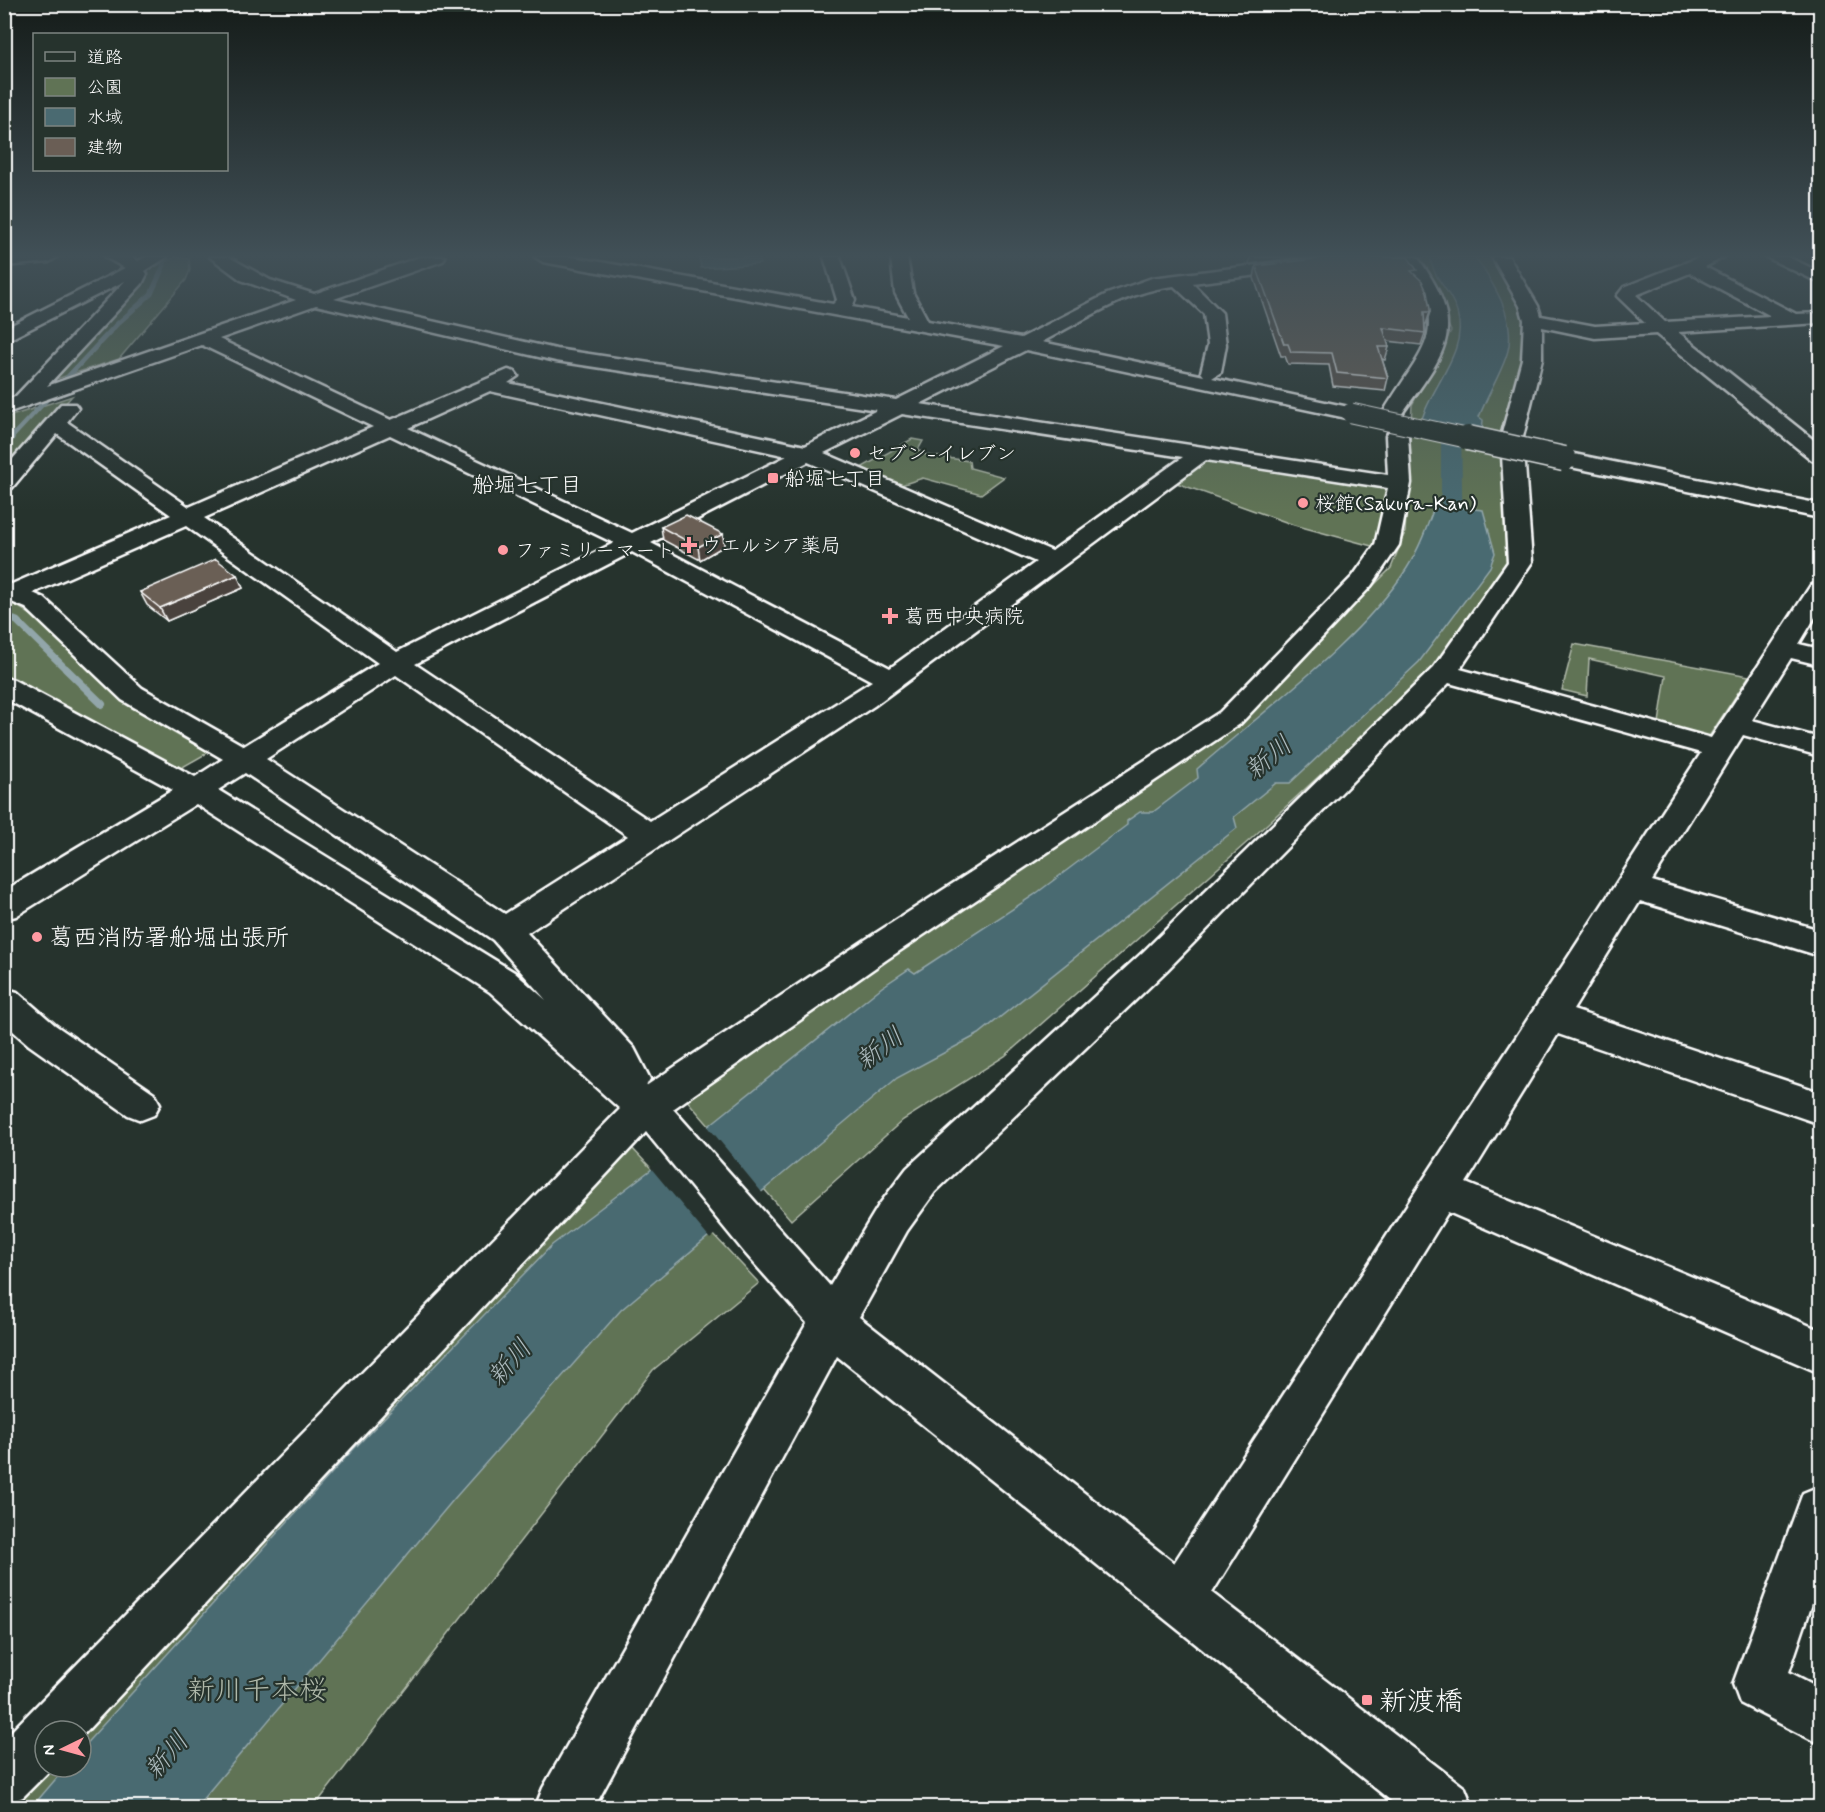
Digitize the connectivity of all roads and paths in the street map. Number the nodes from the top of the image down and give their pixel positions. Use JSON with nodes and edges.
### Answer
{"nodes":[{"id":1,"x":76,"y":342,"type":"edge"},
{"id":2,"x":197,"y":342,"type":"edge"},
{"id":3,"x":209,"y":342,"type":"edge"},
{"id":4,"x":493,"y":342,"type":"edge"},
{"id":5,"x":1009,"y":342,"type":"edge"},
{"id":6,"x":1027,"y":342,"type":"edge"},
{"id":7,"x":1217,"y":342,"type":"edge"},
{"id":8,"x":1436,"y":342,"type":"edge"},
{"id":9,"x":1532,"y":342,"type":"edge"},
{"id":10,"x":1679,"y":342,"type":"edge"},
{"id":11,"x":1022,"y":344,"type":"junction"},
{"id":12,"x":556,"y":355,"type":"junction"},
{"id":13,"x":1137,"y":367,"type":"junction"},
{"id":14,"x":1211,"y":372,"type":"junction"},
{"id":15,"x":80,"y":382,"type":"junction"},
{"id":16,"x":489,"y":385,"type":"junction"},
{"id":17,"x":897,"y":406,"type":"junction"},
{"id":18,"x":10,"y":409,"type":"edge"},
{"id":19,"x":56,"y":424,"type":"junction"},
{"id":20,"x":1395,"y":424,"type":"junction"},
{"id":21,"x":391,"y":429,"type":"junction"},
{"id":22,"x":1512,"y":448,"type":"junction"},
{"id":23,"x":1203,"y":452,"type":"junction"},
{"id":24,"x":805,"y":453,"type":"junction"},
{"id":25,"x":1821,"y":455,"type":"edge"},
{"id":26,"x":4,"y":483,"type":"edge"},
{"id":27,"x":1400,"y":483,"type":"junction"},
{"id":28,"x":1761,"y":500,"type":"junction"},
{"id":29,"x":1821,"y":512,"type":"edge"},
{"id":30,"x":188,"y":517,"type":"junction"},
{"id":31,"x":631,"y":542,"type":"junction"},
{"id":32,"x":1056,"y":562,"type":"junction"},
{"id":33,"x":1820,"y":590,"type":"edge"},
{"id":34,"x":9,"y":591,"type":"edge"},
{"id":35,"x":1783,"y":648,"type":"junction"},
{"id":36,"x":1821,"y":657,"type":"edge"},
{"id":37,"x":396,"y":663,"type":"junction"},
{"id":38,"x":1444,"y":673,"type":"junction"},
{"id":39,"x":891,"y":680,"type":"junction"},
{"id":40,"x":4,"y":686,"type":"edge"},
{"id":41,"x":1727,"y":737,"type":"junction"},
{"id":42,"x":1821,"y":747,"type":"edge"},
{"id":43,"x":245,"y":759,"type":"junction"},
{"id":44,"x":196,"y":790,"type":"junction"},
{"id":45,"x":650,"y":836,"type":"junction"},
{"id":46,"x":1631,"y":887,"type":"junction"},
{"id":47,"x":4,"y":907,"type":"edge"},
{"id":48,"x":505,"y":931,"type":"junction"},
{"id":49,"x":1821,"y":943,"type":"edge"},
{"id":50,"x":4,"y":1002,"type":"edge"},
{"id":51,"x":1550,"y":1016,"type":"junction"},
{"id":52,"x":141,"y":1104,"type":"dead end"},
{"id":53,"x":1821,"y":1108,"type":"edge"},
{"id":54,"x":653,"y":1115,"type":"junction"},
{"id":55,"x":1439,"y":1190,"type":"junction"},
{"id":56,"x":832,"y":1322,"type":"junction"},
{"id":57,"x":1821,"y":1352,"type":"edge"},
{"id":58,"x":1821,"y":1510,"type":"edge"},
{"id":59,"x":1180,"y":1597,"type":"junction"},
{"id":60,"x":1821,"y":1717,"type":"edge"},
{"id":61,"x":62,"y":1719,"type":"edge"},
{"id":62,"x":33,"y":1749,"type":"edge"},
{"id":63,"x":4,"y":1779,"type":"edge"},
{"id":64,"x":563,"y":1808,"type":"edge"},
{"id":65,"x":1445,"y":1808,"type":"edge"}],
"edges":[{"from":1,"to":18,"type":"street"},
{"from":2,"to":15,"type":"street"},
{"from":3,"to":21,"type":"street"},
{"from":4,"to":12,"type":"street"},
{"from":5,"to":11,"type":"street"},
{"from":6,"to":11,"type":"street"},
{"from":7,"to":14,"type":"street"},
{"from":8,"to":20,"type":"street"},
{"from":9,"to":22,"type":"street"},
{"from":10,"to":25,"type":"street"},
{"from":11,"to":13,"type":"street"},
{"from":11,"to":17,"type":"street"},
{"from":12,"to":16,"type":"street"},
{"from":12,"to":17,"type":"street"},
{"from":13,"to":14,"type":"street"},
{"from":13,"to":20,"type":"street"},
{"from":13,"to":28,"type":"street","bridge":true},
{"from":14,"to":20,"type":"street"},
{"from":15,"to":18,"type":"street"},
{"from":15,"to":19,"type":"street"},
{"from":16,"to":21,"type":"street"},
{"from":16,"to":24,"type":"street"},
{"from":17,"to":23,"type":"street"},
{"from":17,"to":24,"type":"street"},
{"from":19,"to":26,"type":"street"},
{"from":19,"to":30,"type":"street"},
{"from":20,"to":27,"type":"street"},
{"from":21,"to":30,"type":"street"},
{"from":21,"to":31,"type":"street"},
{"from":22,"to":28,"type":"street"},
{"from":22,"to":38,"type":"street"},
{"from":23,"to":27,"type":"street"},
{"from":23,"to":32,"type":"street"},
{"from":24,"to":31,"type":"street"},
{"from":24,"to":32,"type":"street"},
{"from":27,"to":54,"type":"street"},
{"from":28,"to":29,"type":"street"},
{"from":30,"to":34,"type":"street"},
{"from":30,"to":37,"type":"street"},
{"from":31,"to":37,"type":"street"},
{"from":31,"to":39,"type":"street"},
{"from":32,"to":39,"type":"street"},
{"from":33,"to":35,"type":"street"},
{"from":34,"to":43,"type":"street"},
{"from":35,"to":36,"type":"street"},
{"from":35,"to":41,"type":"street"},
{"from":37,"to":43,"type":"street"},
{"from":37,"to":45,"type":"street"},
{"from":38,"to":41,"type":"street"},
{"from":38,"to":56,"type":"street"},
{"from":39,"to":45,"type":"street"},
{"from":40,"to":44,"type":"street"},
{"from":41,"to":42,"type":"street"},
{"from":41,"to":46,"type":"street"},
{"from":43,"to":44,"type":"street"},
{"from":43,"to":48,"type":"street"},
{"from":44,"to":47,"type":"street"},
{"from":44,"to":54,"type":"street"},
{"from":45,"to":48,"type":"street"},
{"from":46,"to":49,"type":"street"},
{"from":46,"to":51,"type":"street"},
{"from":48,"to":54,"type":"street"},
{"from":50,"to":52,"type":"street"},
{"from":51,"to":53,"type":"street"},
{"from":51,"to":55,"type":"street"},
{"from":54,"to":56,"type":"street"},
{"from":54,"to":61,"type":"street"},
{"from":55,"to":57,"type":"street"},
{"from":55,"to":59,"type":"street"},
{"from":56,"to":59,"type":"street"},
{"from":56,"to":64,"type":"street"},
{"from":58,"to":60,"type":"street"},
{"from":59,"to":65,"type":"street"},
{"from":62,"to":63,"type":"street"}]}
